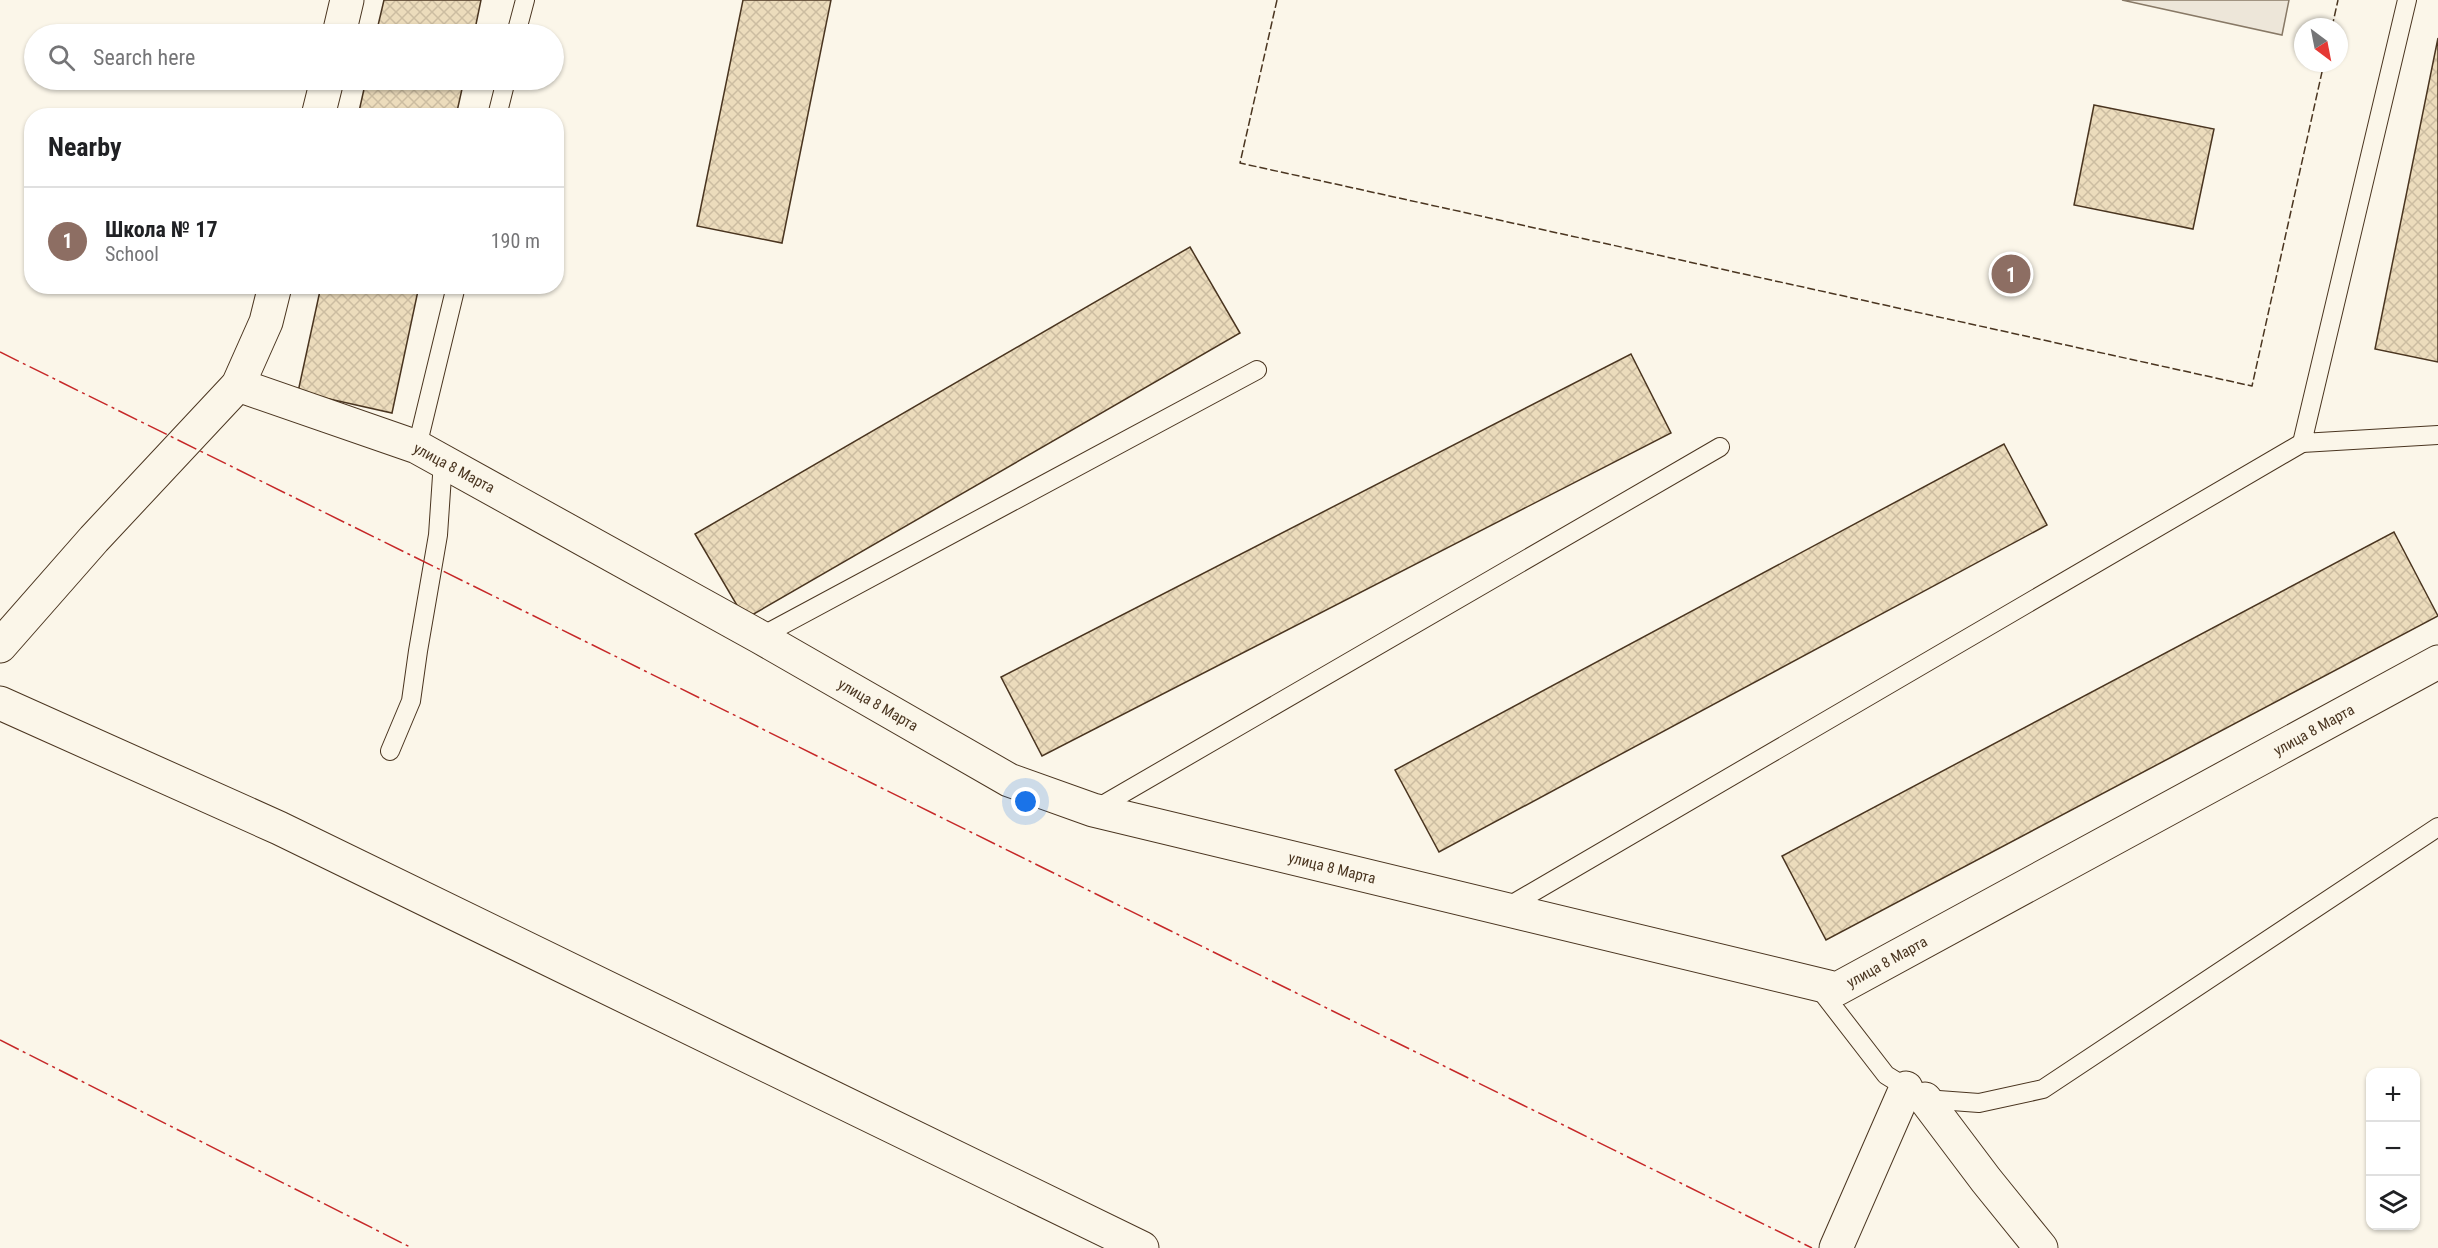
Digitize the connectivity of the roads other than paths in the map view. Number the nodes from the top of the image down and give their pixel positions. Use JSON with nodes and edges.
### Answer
{"nodes":[{"id":1,"x":347,"y":0,"type":"edge"},
{"id":2,"x":525,"y":0,"type":"edge"},
{"id":3,"x":2407,"y":0,"type":"edge"},
{"id":4,"x":341,"y":24,"type":"edge"},
{"id":5,"x":519,"y":24,"type":"edge"},
{"id":6,"x":324,"y":90,"type":"edge"},
{"id":7,"x":504,"y":90,"type":"edge"},
{"id":8,"x":320,"y":108,"type":"edge"},
{"id":9,"x":499,"y":108,"type":"edge"},
{"id":10,"x":273,"y":294,"type":"edge"},
{"id":11,"x":455,"y":294,"type":"edge"},
{"id":12,"x":1257,"y":370,"type":"dead end"},
{"id":13,"x":238,"y":386,"type":"junction"},
{"id":14,"x":2438,"y":435,"type":"edge"},
{"id":15,"x":2302,"y":443,"type":"junction"},
{"id":16,"x":1720,"y":447,"type":"dead end"},
{"id":17,"x":430,"y":454,"type":"junction"},
{"id":18,"x":760,"y":637,"type":"junction"},
{"id":19,"x":0,"y":646,"type":"edge"},
{"id":20,"x":2438,"y":662,"type":"edge"},
{"id":21,"x":0,"y":703,"type":"edge"},
{"id":22,"x":390,"y":751,"type":"dead end"},
{"id":23,"x":1093,"y":810,"type":"junction"},
{"id":24,"x":2438,"y":827,"type":"edge"},
{"id":25,"x":1504,"y":909,"type":"junction"},
{"id":26,"x":1816,"y":984,"type":"junction"},
{"id":27,"x":1916,"y":1094,"type":"junction"},
{"id":28,"x":2032,"y":1243,"type":"edge"},
{"id":29,"x":1142,"y":1248,"type":"edge"},
{"id":30,"x":1836,"y":1248,"type":"edge"}],
"edges":[{"from":1,"to":4,"type":"street"},
{"from":2,"to":5,"type":"lane"},
{"from":3,"to":15,"type":"lane"},
{"from":6,"to":8,"type":"street"},
{"from":7,"to":9,"type":"lane"},
{"from":10,"to":13,"type":"street"},
{"from":11,"to":17,"type":"lane"},
{"from":12,"to":18,"type":"lane"},
{"from":13,"to":17,"type":"street","name":"улица 8 Марта"},
{"from":13,"to":19,"type":"street"},
{"from":14,"to":15,"type":"lane"},
{"from":15,"to":25,"type":"lane"},
{"from":16,"to":23,"type":"lane"},
{"from":17,"to":18,"type":"street","name":"улица 8 Марта"},
{"from":17,"to":22,"type":"lane"},
{"from":18,"to":23,"type":"street","name":"улица 8 Марта"},
{"from":20,"to":26,"type":"street","name":"улица 8 Марта"},
{"from":21,"to":29,"type":"street"},
{"from":23,"to":25,"type":"street","name":"улица 8 Марта"},
{"from":24,"to":27,"type":"lane"},
{"from":25,"to":26,"type":"street","name":"улица 8 Марта"},
{"from":26,"to":27,"type":"lane"},
{"from":27,"to":28,"type":"street"},
{"from":27,"to":30,"type":"street"}]}
